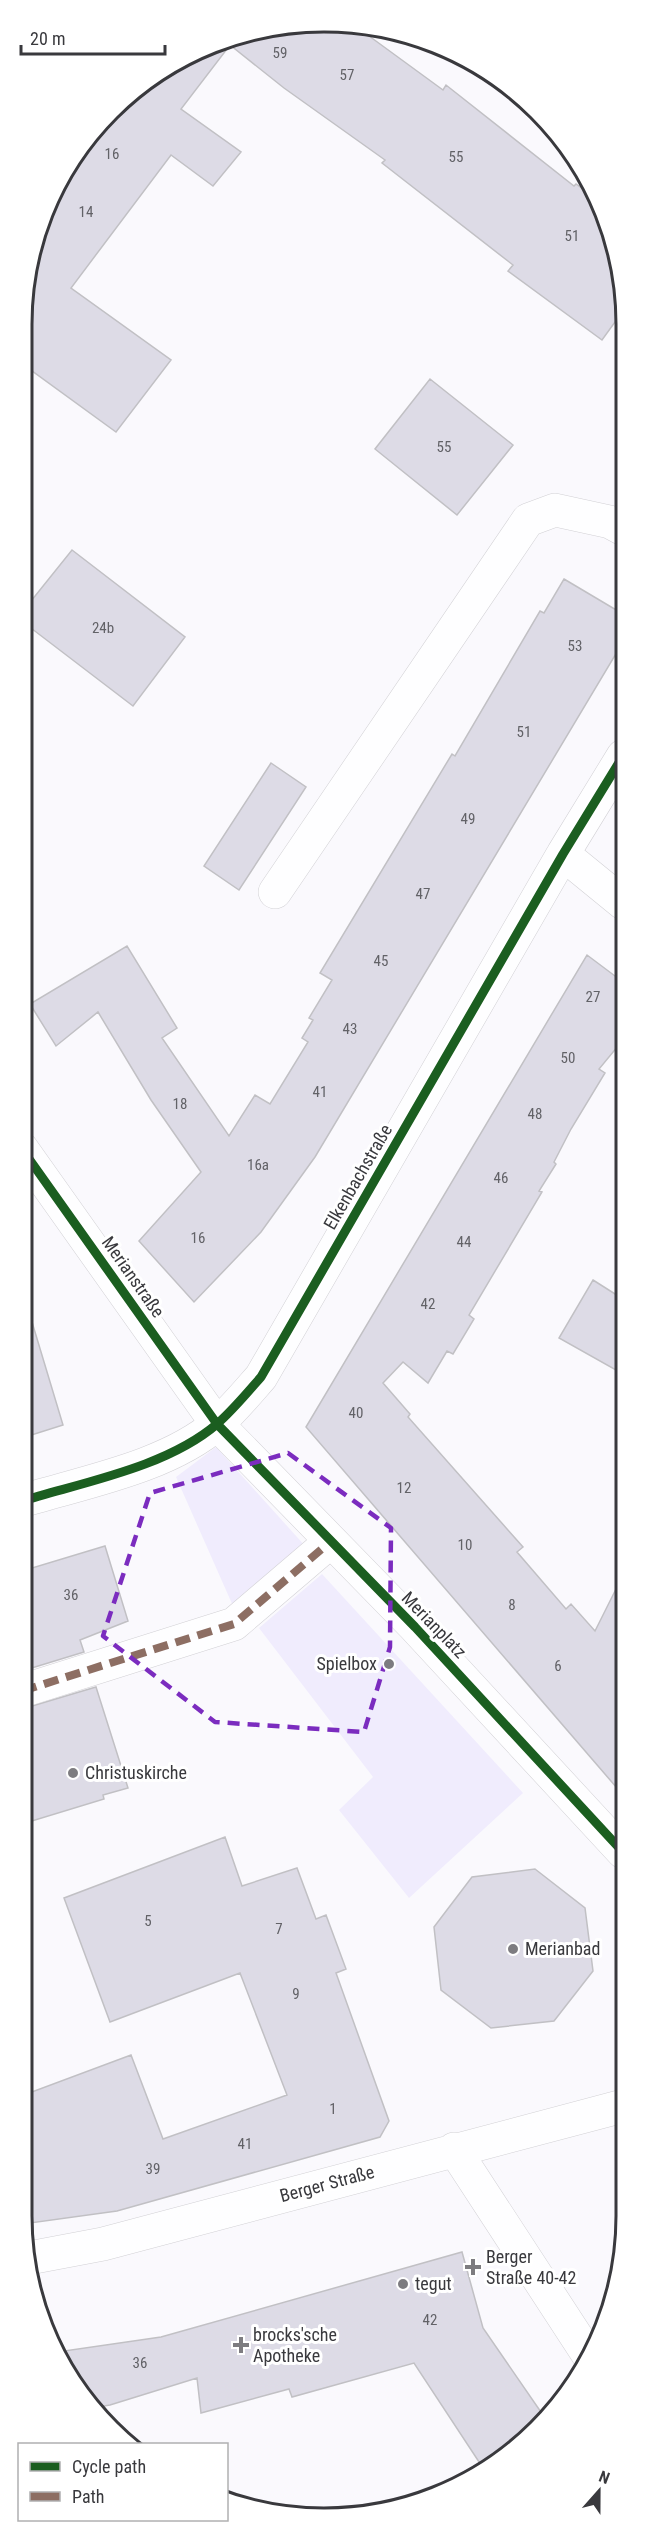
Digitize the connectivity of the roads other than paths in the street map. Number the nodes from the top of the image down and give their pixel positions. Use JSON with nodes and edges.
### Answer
{"nodes":[{"id":1,"x":616,"y":525,"type":"edge"},
{"id":2,"x":616,"y":767,"type":"edge"},
{"id":3,"x":563,"y":854,"type":"junction"},
{"id":4,"x":275,"y":892,"type":"dead end"},
{"id":5,"x":616,"y":897,"type":"edge"},
{"id":6,"x":32,"y":1163,"type":"edge"},
{"id":7,"x":217,"y":1424,"type":"junction"},
{"id":8,"x":32,"y":1498,"type":"edge"},
{"id":9,"x":330,"y":1542,"type":"junction"},
{"id":10,"x":32,"y":1688,"type":"edge"},
{"id":11,"x":616,"y":1844,"type":"edge"},
{"id":12,"x":616,"y":2108,"type":"edge"},
{"id":13,"x":454,"y":2149,"type":"junction"},
{"id":14,"x":34,"y":2257,"type":"edge"},
{"id":15,"x":584,"y":2348,"type":"edge"}],
"edges":[{"from":1,"to":4,"type":"street"},
{"from":2,"to":3,"type":"street","name":"Elkenbachstraße"},
{"from":3,"to":5,"type":"street"},
{"from":3,"to":7,"type":"street","name":"Elkenbachstraße"},
{"from":6,"to":7,"type":"street","name":"Merianstraße"},
{"from":7,"to":8,"type":"street","name":"Elkenbachstraße"},
{"from":7,"to":9,"type":"street","name":"Merianplatz"},
{"from":9,"to":10,"type":"street"},
{"from":9,"to":11,"type":"street","name":"Merianplatz"},
{"from":12,"to":13,"type":"street","name":"Berger Straße"},
{"from":13,"to":14,"type":"street","name":"Berger Straße"},
{"from":13,"to":15,"type":"street"}]}
